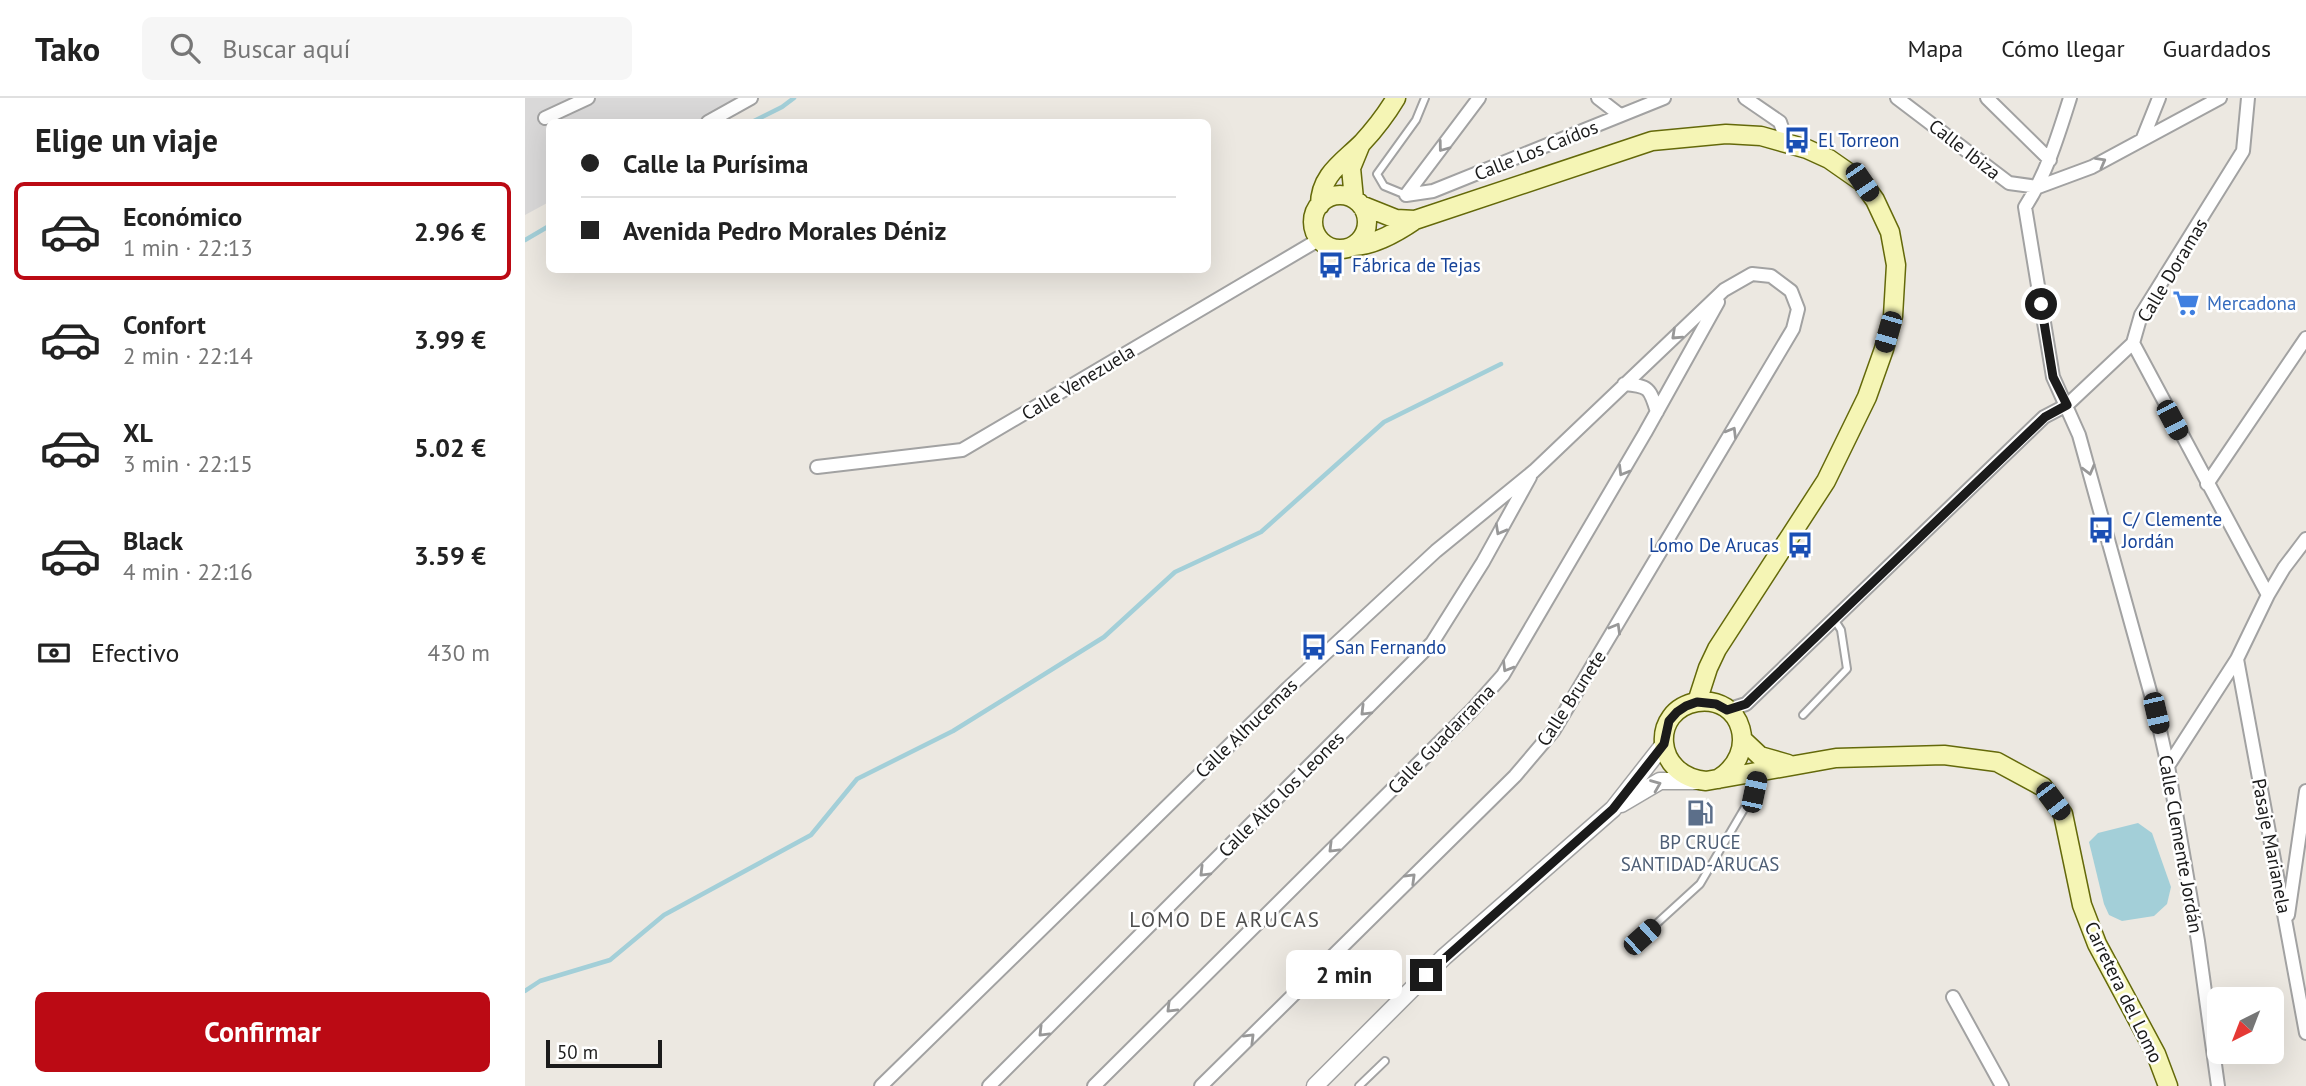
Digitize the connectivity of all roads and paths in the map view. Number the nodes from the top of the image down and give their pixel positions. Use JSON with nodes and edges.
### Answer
{"nodes":[{"id":1,"x":588,"y":98,"type":"edge"},
{"id":2,"x":751,"y":98,"type":"edge"},
{"id":3,"x":1396,"y":98,"type":"edge"},
{"id":4,"x":1425,"y":98,"type":"edge"},
{"id":5,"x":1479,"y":98,"type":"edge"},
{"id":6,"x":1598,"y":98,"type":"edge"},
{"id":7,"x":1664,"y":98,"type":"edge"},
{"id":8,"x":1745,"y":98,"type":"edge"},
{"id":9,"x":1896,"y":98,"type":"edge"},
{"id":10,"x":1987,"y":98,"type":"edge"},
{"id":11,"x":2070,"y":98,"type":"edge"},
{"id":12,"x":2159,"y":98,"type":"edge"},
{"id":13,"x":2220,"y":98,"type":"edge"},
{"id":14,"x":2248,"y":98,"type":"edge"},
{"id":15,"x":1621,"y":115,"type":"junction"},
{"id":16,"x":545,"y":118,"type":"dead end"},
{"id":17,"x":713,"y":119,"type":"edge"},
{"id":18,"x":2143,"y":138,"type":"junction"},
{"id":19,"x":1362,"y":143,"type":"junction"},
{"id":20,"x":1787,"y":143,"type":"junction"},
{"id":21,"x":2050,"y":160,"type":"junction"},
{"id":22,"x":2038,"y":187,"type":"junction"},
{"id":23,"x":1406,"y":195,"type":"junction"},
{"id":24,"x":1357,"y":202,"type":"junction"},
{"id":25,"x":1320,"y":205,"type":"junction"},
{"id":26,"x":1415,"y":220,"type":"junction"},
{"id":27,"x":1320,"y":239,"type":"junction"},
{"id":28,"x":1354,"y":246,"type":"junction"},
{"id":29,"x":1770,"y":276,"type":"joint"},
{"id":30,"x":1724,"y":290,"type":"junction"},
{"id":31,"x":2306,"y":338,"type":"edge"},
{"id":32,"x":2133,"y":343,"type":"junction"},
{"id":33,"x":1624,"y":383,"type":"junction"},
{"id":34,"x":2067,"y":405,"type":"junction"},
{"id":35,"x":1657,"y":412,"type":"junction"},
{"id":36,"x":817,"y":467,"type":"dead end"},
{"id":37,"x":1534,"y":471,"type":"junction"},
{"id":38,"x":2207,"y":484,"type":"junction"},
{"id":39,"x":2306,"y":539,"type":"edge"},
{"id":40,"x":2268,"y":595,"type":"junction"},
{"id":41,"x":1834,"y":619,"type":"junction"},
{"id":42,"x":2237,"y":659,"type":"junction"},
{"id":43,"x":1708,"y":668,"type":"junction"},
{"id":44,"x":1697,"y":702,"type":"junction"},
{"id":45,"x":1746,"y":704,"type":"junction"},
{"id":46,"x":1721,"y":707,"type":"junction"},
{"id":47,"x":1803,"y":715,"type":"dead end"},
{"id":48,"x":1742,"y":734,"type":"junction"},
{"id":49,"x":1664,"y":744,"type":"junction"},
{"id":50,"x":1792,"y":765,"type":"junction"},
{"id":51,"x":2168,"y":766,"type":"junction"},
{"id":52,"x":1758,"y":771,"type":"junction"},
{"id":53,"x":1712,"y":780,"type":"junction"},
{"id":54,"x":2306,"y":791,"type":"edge"},
{"id":55,"x":1613,"y":809,"type":"junction"},
{"id":56,"x":2287,"y":922,"type":"junction"},
{"id":57,"x":1642,"y":937,"type":"dead end"},
{"id":58,"x":1953,"y":997,"type":"dead end"},
{"id":59,"x":2306,"y":1033,"type":"edge"},
{"id":60,"x":1385,"y":1061,"type":"dead end"},
{"id":61,"x":881,"y":1086,"type":"edge"},
{"id":62,"x":989,"y":1086,"type":"edge"},
{"id":63,"x":1094,"y":1086,"type":"edge"},
{"id":64,"x":1201,"y":1086,"type":"edge"},
{"id":65,"x":1315,"y":1086,"type":"edge"},
{"id":66,"x":1359,"y":1086,"type":"edge"},
{"id":67,"x":2002,"y":1086,"type":"edge"},
{"id":68,"x":2168,"y":1086,"type":"edge"},
{"id":69,"x":2218,"y":1086,"type":"edge"}],
"edges":[{"from":1,"to":16,"type":"street"},
{"from":2,"to":17,"type":"street"},
{"from":3,"to":19,"type":"main road"},
{"from":4,"to":23,"type":"lane"},
{"from":5,"to":23,"type":"street","one_way":true},
{"from":6,"to":15,"type":"street"},
{"from":7,"to":15,"type":"street","name":"Calle Los Caídos"},
{"from":8,"to":20,"type":"street"},
{"from":9,"to":22,"type":"street","name":"Calle Ibiza"},
{"from":10,"to":21,"type":"street"},
{"from":11,"to":21,"type":"street","name":"Calle Clemente Jordán"},
{"from":12,"to":18,"type":"street"},
{"from":13,"to":18,"type":"street"},
{"from":14,"to":32,"type":"street","name":"Calle Doramas"},
{"from":15,"to":23,"type":"street","name":"Calle Los Caídos"},
{"from":22,"to":18,"type":"street","one_way":true},
{"from":19,"to":24,"type":"main road"},
{"from":19,"to":25,"type":"main road"},
{"from":20,"to":26,"type":"main road"},
{"from":20,"to":43,"type":"main road"},
{"from":21,"to":22,"type":"street","name":"Calle Clemente Jordán"},
{"from":22,"to":34,"type":"street","name":"Calle Clemente Jordán"},
{"from":24,"to":25,"type":"main road"},
{"from":24,"to":26,"type":"main road"},
{"from":24,"to":28,"type":"main road"},
{"from":25,"to":27,"type":"main road"},
{"from":26,"to":28,"type":"main road"},
{"from":27,"to":28,"type":"main road"},
{"from":27,"to":36,"type":"street","name":"Calle Venezuela"},
{"from":29,"to":30,"type":"street","name":"Calle Alhucemas"},
{"from":64,"to":29,"type":"street","name":"Calle Brunete","one_way":true},
{"from":30,"to":33,"type":"street","name":"Calle Alhucemas","one_way":true},
{"from":30,"to":35,"type":"street","name":"Calle Guadarrama"},
{"from":31,"to":38,"type":"street"},
{"from":32,"to":34,"type":"street","name":"Calle Doramas"},
{"from":32,"to":38,"type":"street"},
{"from":33,"to":35,"type":"street"},
{"from":33,"to":37,"type":"street","name":"Calle Alhucemas"},
{"from":34,"to":41,"type":"street","name":"Calle Doramas"},
{"from":34,"to":51,"type":"street","name":"Calle Clemente Jordán","one_way":true},
{"from":35,"to":63,"type":"street","name":"Calle Guadarrama","one_way":true},
{"from":37,"to":61,"type":"street","name":"Calle Alhucemas"},
{"from":37,"to":62,"type":"street","name":"Calle Alto los Leones","one_way":true},
{"from":38,"to":40,"type":"street"},
{"from":39,"to":40,"type":"street"},
{"from":40,"to":42,"type":"street"},
{"from":41,"to":45,"type":"street","name":"Calle Doramas"},
{"from":41,"to":47,"type":"lane"},
{"from":42,"to":51,"type":"street"},
{"from":42,"to":56,"type":"street","name":"Pasaje Marianela"},
{"from":43,"to":44,"type":"main road"},
{"from":43,"to":46,"type":"main road"},
{"from":44,"to":46,"type":"main road"},
{"from":44,"to":49,"type":"main road"},
{"from":45,"to":46,"type":"street"},
{"from":45,"to":48,"type":"street"},
{"from":46,"to":48,"type":"main road"},
{"from":48,"to":50,"type":"main road"},
{"from":48,"to":53,"type":"main road"},
{"from":49,"to":53,"type":"main road"},
{"from":49,"to":55,"type":"street"},
{"from":50,"to":52,"type":"main road","name":"Carretera del Lomo"},
{"from":50,"to":68,"type":"main road","name":"Carretera del Lomo"},
{"from":51,"to":69,"type":"street","name":"Calle Clemente Jordán"},
{"from":52,"to":53,"type":"main road","name":"Carretera del Lomo"},
{"from":52,"to":57,"type":"lane"},
{"from":55,"to":53,"type":"street","one_way":true},
{"from":54,"to":56,"type":"street"},
{"from":55,"to":65,"type":"street"},
{"from":56,"to":59,"type":"street","name":"Pasaje Marianela"},
{"from":58,"to":67,"type":"street"},
{"from":60,"to":66,"type":"lane"}]}
